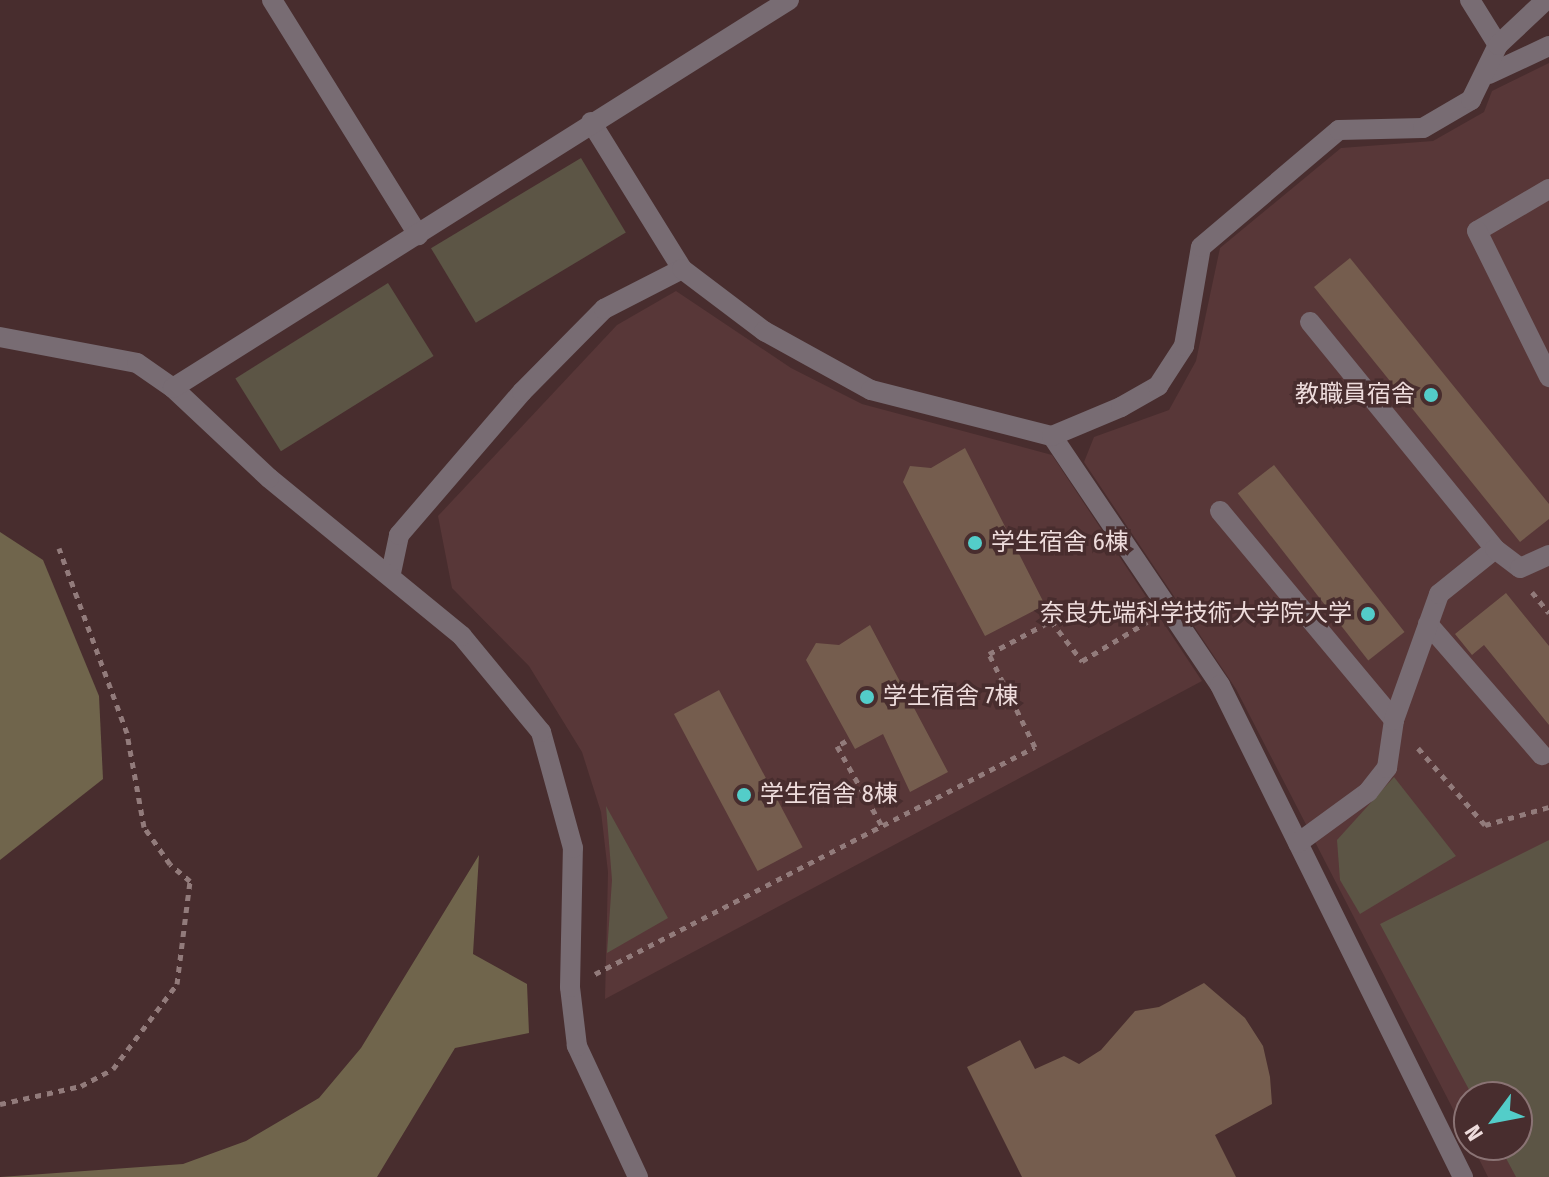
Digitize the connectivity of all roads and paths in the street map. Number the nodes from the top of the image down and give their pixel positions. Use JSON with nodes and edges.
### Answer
{"nodes":[{"id":1,"x":272,"y":0,"type":"edge"},
{"id":2,"x":789,"y":0,"type":"edge"},
{"id":3,"x":1470,"y":0,"type":"edge"},
{"id":4,"x":1546,"y":0,"type":"edge"},
{"id":5,"x":1498,"y":45,"type":"junction"},
{"id":6,"x":1549,"y":46,"type":"edge"},
{"id":7,"x":1489,"y":74,"type":"junction"},
{"id":8,"x":591,"y":122,"type":"junction"},
{"id":9,"x":1549,"y":189,"type":"edge"},
{"id":10,"x":418,"y":235,"type":"junction"},
{"id":11,"x":682,"y":269,"type":"junction"},
{"id":12,"x":1310,"y":322,"type":"dead end"},
{"id":13,"x":0,"y":337,"type":"edge"},
{"id":14,"x":1549,"y":377,"type":"edge"},
{"id":15,"x":173,"y":388,"type":"junction"},
{"id":16,"x":1052,"y":436,"type":"junction"},
{"id":17,"x":1220,"y":511,"type":"dead end"},
{"id":18,"x":59,"y":548,"type":"dead end"},
{"id":19,"x":1495,"y":549,"type":"junction"},
{"id":20,"x":1549,"y":555,"type":"edge"},
{"id":21,"x":391,"y":573,"type":"junction"},
{"id":22,"x":1172,"y":607,"type":"junction"},
{"id":23,"x":1428,"y":624,"type":"junction"},
{"id":24,"x":1394,"y":720,"type":"junction"},
{"id":25,"x":846,"y":741,"type":"dead end"},
{"id":26,"x":1542,"y":755,"type":"dead end"},
{"id":27,"x":1549,"y":807,"type":"edge"},
{"id":28,"x":882,"y":826,"type":"junction"},
{"id":29,"x":1298,"y":843,"type":"junction"},
{"id":30,"x":570,"y":987,"type":"junction"},
{"id":31,"x":0,"y":1104,"type":"edge"},
{"id":32,"x":638,"y":1177,"type":"edge"},
{"id":33,"x":1463,"y":1177,"type":"edge"}],
"edges":[{"from":1,"to":10,"type":"street"},
{"from":2,"to":8,"type":"street"},
{"from":3,"to":5,"type":"street"},
{"from":4,"to":5,"type":"street"},
{"from":5,"to":7,"type":"street"},
{"from":6,"to":7,"type":"street"},
{"from":7,"to":16,"type":"street"},
{"from":8,"to":10,"type":"street"},
{"from":8,"to":11,"type":"street"},
{"from":9,"to":14,"type":"street"},
{"from":10,"to":15,"type":"street"},
{"from":11,"to":16,"type":"street"},
{"from":11,"to":21,"type":"street"},
{"from":12,"to":19,"type":"street"},
{"from":13,"to":15,"type":"street"},
{"from":15,"to":21,"type":"street"},
{"from":16,"to":22,"type":"street"},
{"from":17,"to":24,"type":"street"},
{"from":18,"to":31,"type":"path"},
{"from":19,"to":20,"type":"street"},
{"from":19,"to":23,"type":"street"},
{"from":21,"to":30,"type":"street"},
{"from":22,"to":28,"type":"path"},
{"from":22,"to":29,"type":"street"},
{"from":23,"to":24,"type":"street"},
{"from":23,"to":26,"type":"street"},
{"from":24,"to":27,"type":"path"},
{"from":24,"to":29,"type":"street"},
{"from":25,"to":28,"type":"path"},
{"from":28,"to":30,"type":"path"},
{"from":29,"to":33,"type":"street"},
{"from":30,"to":32,"type":"street"}]}
